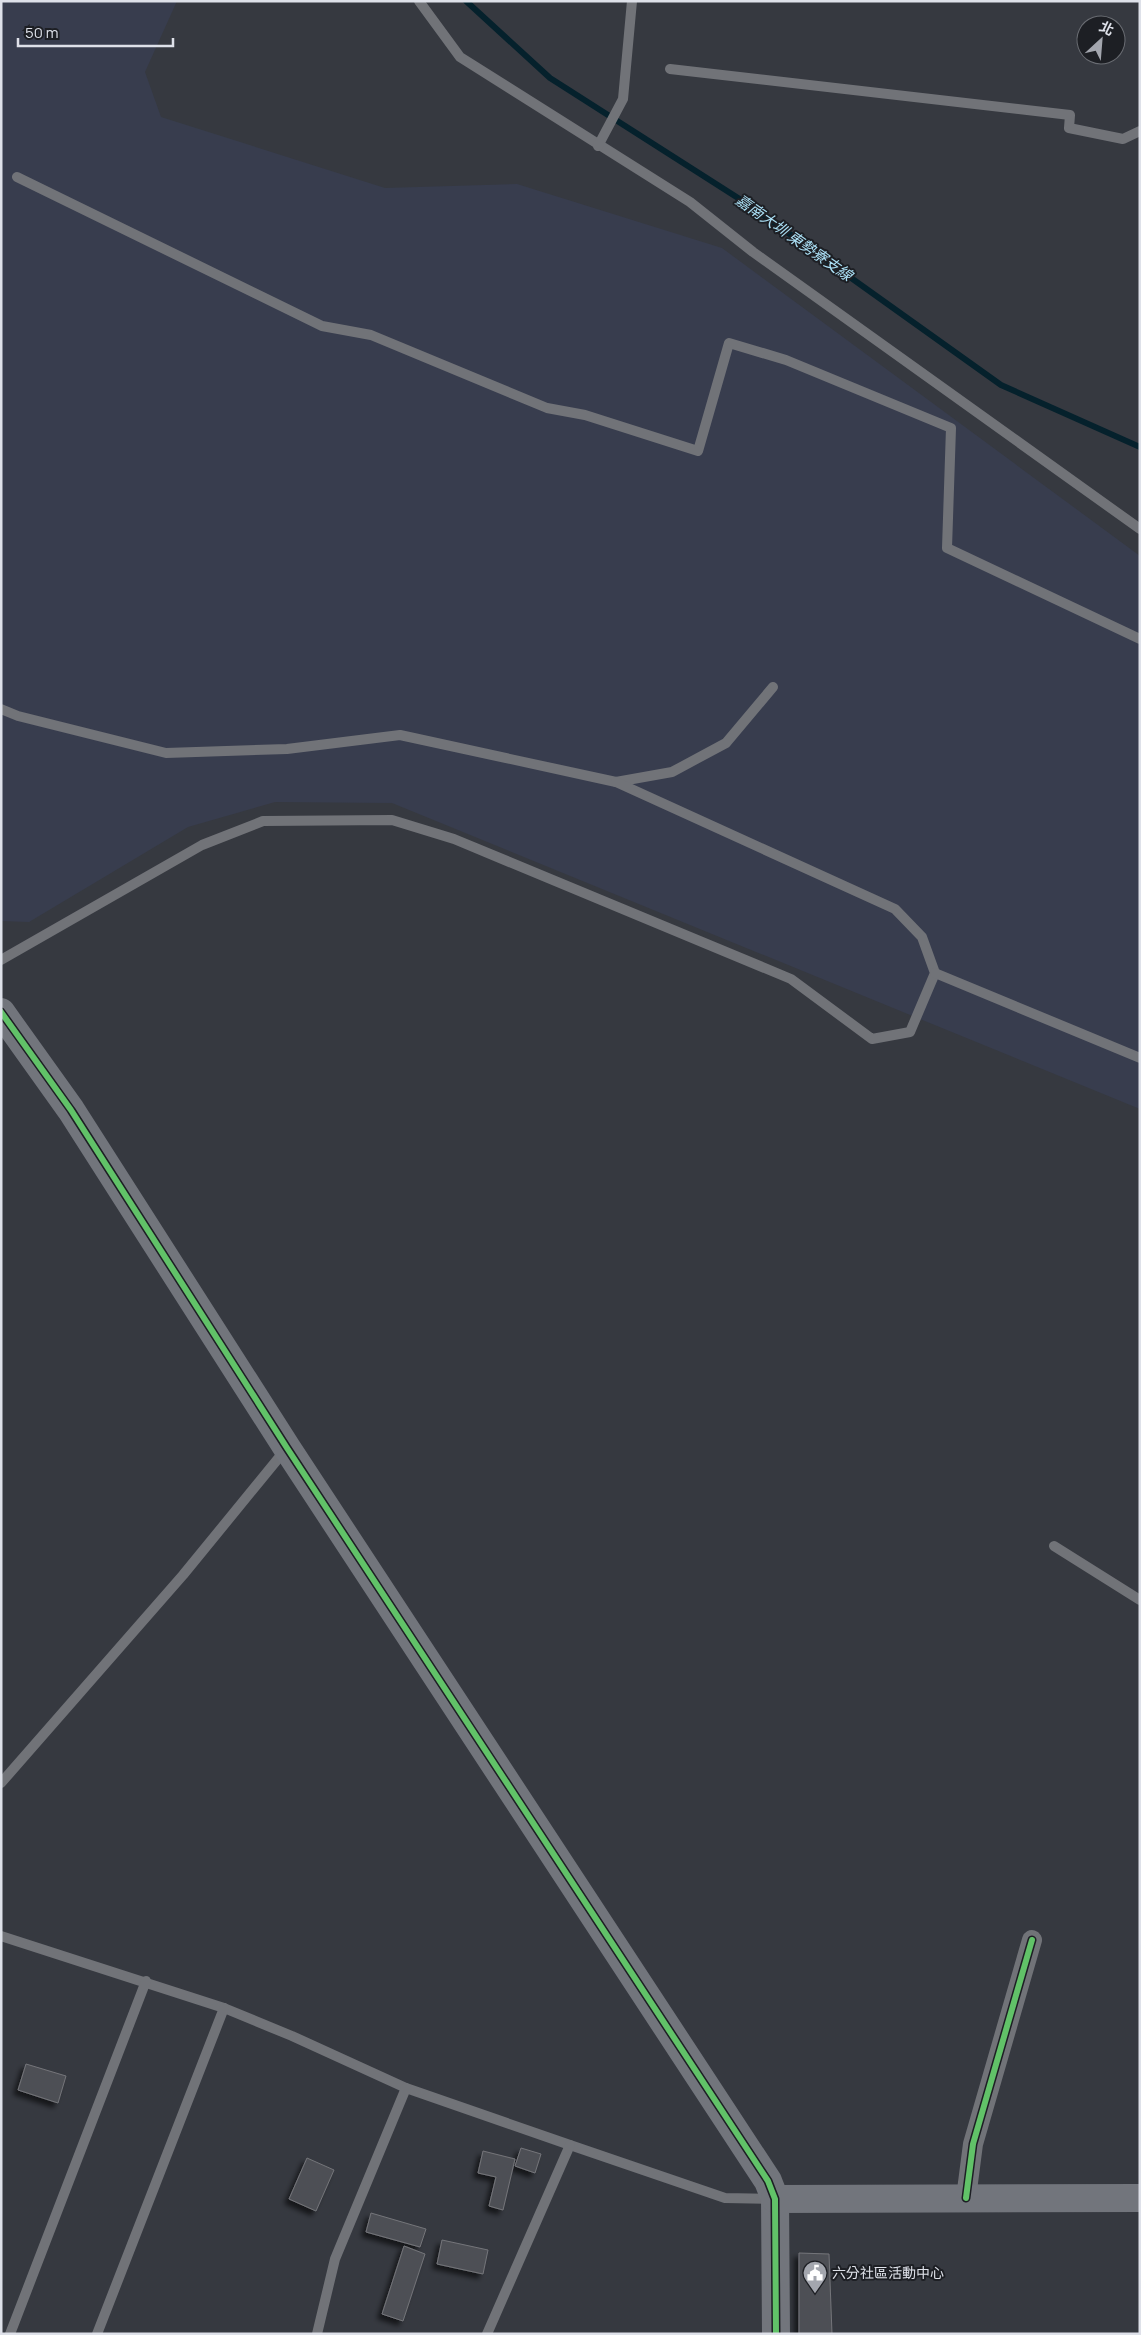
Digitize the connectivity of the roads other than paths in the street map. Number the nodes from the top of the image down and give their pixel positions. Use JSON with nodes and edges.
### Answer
{"nodes":[{"id":1,"x":419,"y":1,"type":"edge"},
{"id":2,"x":632,"y":1,"type":"edge"},
{"id":3,"x":670,"y":69,"type":"dead end"},
{"id":4,"x":1140,"y":131,"type":"edge"},
{"id":5,"x":598,"y":146,"type":"junction"},
{"id":6,"x":16,"y":177,"type":"dead end"},
{"id":7,"x":1140,"y":529,"type":"edge"},
{"id":8,"x":1140,"y":639,"type":"edge"},
{"id":9,"x":774,"y":687,"type":"dead end"},
{"id":10,"x":1,"y":709,"type":"edge"},
{"id":11,"x":616,"y":782,"type":"junction"},
{"id":12,"x":1,"y":960,"type":"edge"},
{"id":13,"x":935,"y":973,"type":"junction"},
{"id":14,"x":1,"y":1012,"type":"edge"},
{"id":15,"x":1140,"y":1058,"type":"edge"},
{"id":16,"x":287,"y":1448,"type":"junction"},
{"id":17,"x":1054,"y":1546,"type":"dead end"},
{"id":18,"x":1140,"y":1600,"type":"edge"},
{"id":19,"x":1,"y":1783,"type":"edge"},
{"id":20,"x":1,"y":1936,"type":"edge"},
{"id":21,"x":1032,"y":1940,"type":"dead end"},
{"id":22,"x":146,"y":1981,"type":"junction"},
{"id":23,"x":224,"y":2008,"type":"junction"},
{"id":24,"x":406,"y":2088,"type":"junction"},
{"id":25,"x":570,"y":2146,"type":"junction"},
{"id":26,"x":966,"y":2198,"type":"junction"},
{"id":27,"x":1140,"y":2198,"type":"edge"},
{"id":28,"x":775,"y":2199,"type":"junction"},
{"id":29,"x":10,"y":2334,"type":"edge"},
{"id":30,"x":97,"y":2334,"type":"edge"},
{"id":31,"x":317,"y":2334,"type":"edge"},
{"id":32,"x":487,"y":2334,"type":"edge"},
{"id":33,"x":776,"y":2334,"type":"edge"}],
"edges":[{"from":1,"to":5,"type":"lane"},
{"from":2,"to":5,"type":"lane"},
{"from":3,"to":4,"type":"lane"},
{"from":5,"to":7,"type":"lane"},
{"from":6,"to":8,"type":"lane"},
{"from":9,"to":11,"type":"lane"},
{"from":10,"to":11,"type":"lane"},
{"from":11,"to":13,"type":"lane"},
{"from":12,"to":13,"type":"lane"},
{"from":13,"to":15,"type":"lane"},
{"from":14,"to":16,"type":"street"},
{"from":16,"to":19,"type":"lane"},
{"from":16,"to":28,"type":"street"},
{"from":17,"to":18,"type":"lane"},
{"from":20,"to":22,"type":"lane"},
{"from":21,"to":26,"type":"street"},
{"from":22,"to":23,"type":"lane"},
{"from":22,"to":29,"type":"lane"},
{"from":23,"to":24,"type":"lane"},
{"from":23,"to":30,"type":"lane"},
{"from":24,"to":25,"type":"lane"},
{"from":24,"to":31,"type":"lane"},
{"from":25,"to":28,"type":"lane"},
{"from":25,"to":32,"type":"lane"},
{"from":26,"to":27,"type":"street"},
{"from":26,"to":28,"type":"street"},
{"from":28,"to":33,"type":"street"}]}
